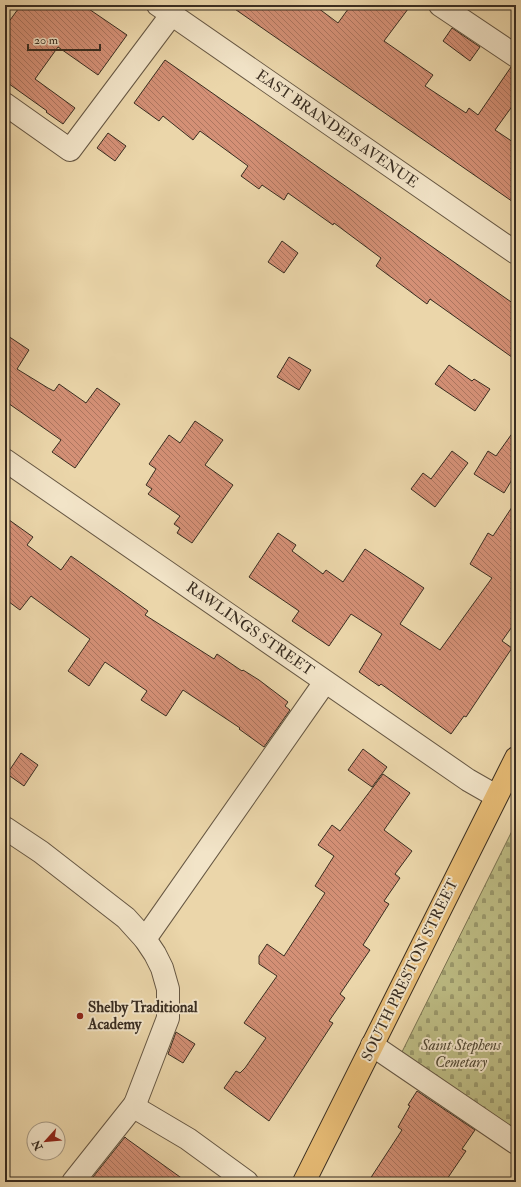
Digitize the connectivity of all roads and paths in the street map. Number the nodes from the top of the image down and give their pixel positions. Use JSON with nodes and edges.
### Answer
{"nodes":[{"id":1,"x":440,"y":5,"type":"edge"},
{"id":2,"x":168,"y":8,"type":"edge"},
{"id":3,"x":516,"y":56,"type":"edge"},
{"id":4,"x":5,"y":104,"type":"edge"},
{"id":5,"x":516,"y":254,"type":"edge"},
{"id":6,"x":5,"y":460,"type":"edge"},
{"id":7,"x":325,"y":682,"type":"junction"},
{"id":8,"x":516,"y":758,"type":"edge"},
{"id":9,"x":496,"y":796,"type":"junction"},
{"id":10,"x":5,"y":828,"type":"edge"},
{"id":11,"x":146,"y":938,"type":"junction"},
{"id":12,"x":372,"y":1045,"type":"junction"},
{"id":13,"x":135,"y":1104,"type":"junction"},
{"id":14,"x":516,"y":1143,"type":"edge"},
{"id":15,"x":73,"y":1182,"type":"edge"},
{"id":16,"x":247,"y":1182,"type":"edge"},
{"id":17,"x":304,"y":1182,"type":"edge"}],
"edges":[{"from":1,"to":3,"type":"street"},
{"from":2,"to":4,"type":"street"},
{"from":2,"to":5,"type":"street","name":"EAST BRANDEIS AVENUE"},
{"from":6,"to":7,"type":"street","name":"RAWLINGS STREET"},
{"from":7,"to":9,"type":"street","name":"RAWLINGS STREET"},
{"from":7,"to":11,"type":"street"},
{"from":8,"to":9,"type":"main road","name":"SOUTH PRESTON STREET"},
{"from":9,"to":12,"type":"main road","name":"SOUTH PRESTON STREET"},
{"from":10,"to":11,"type":"street"},
{"from":11,"to":13,"type":"street"},
{"from":12,"to":14,"type":"street"},
{"from":12,"to":17,"type":"main road","name":"SOUTH PRESTON STREET"},
{"from":13,"to":15,"type":"street"},
{"from":13,"to":16,"type":"street"}]}
